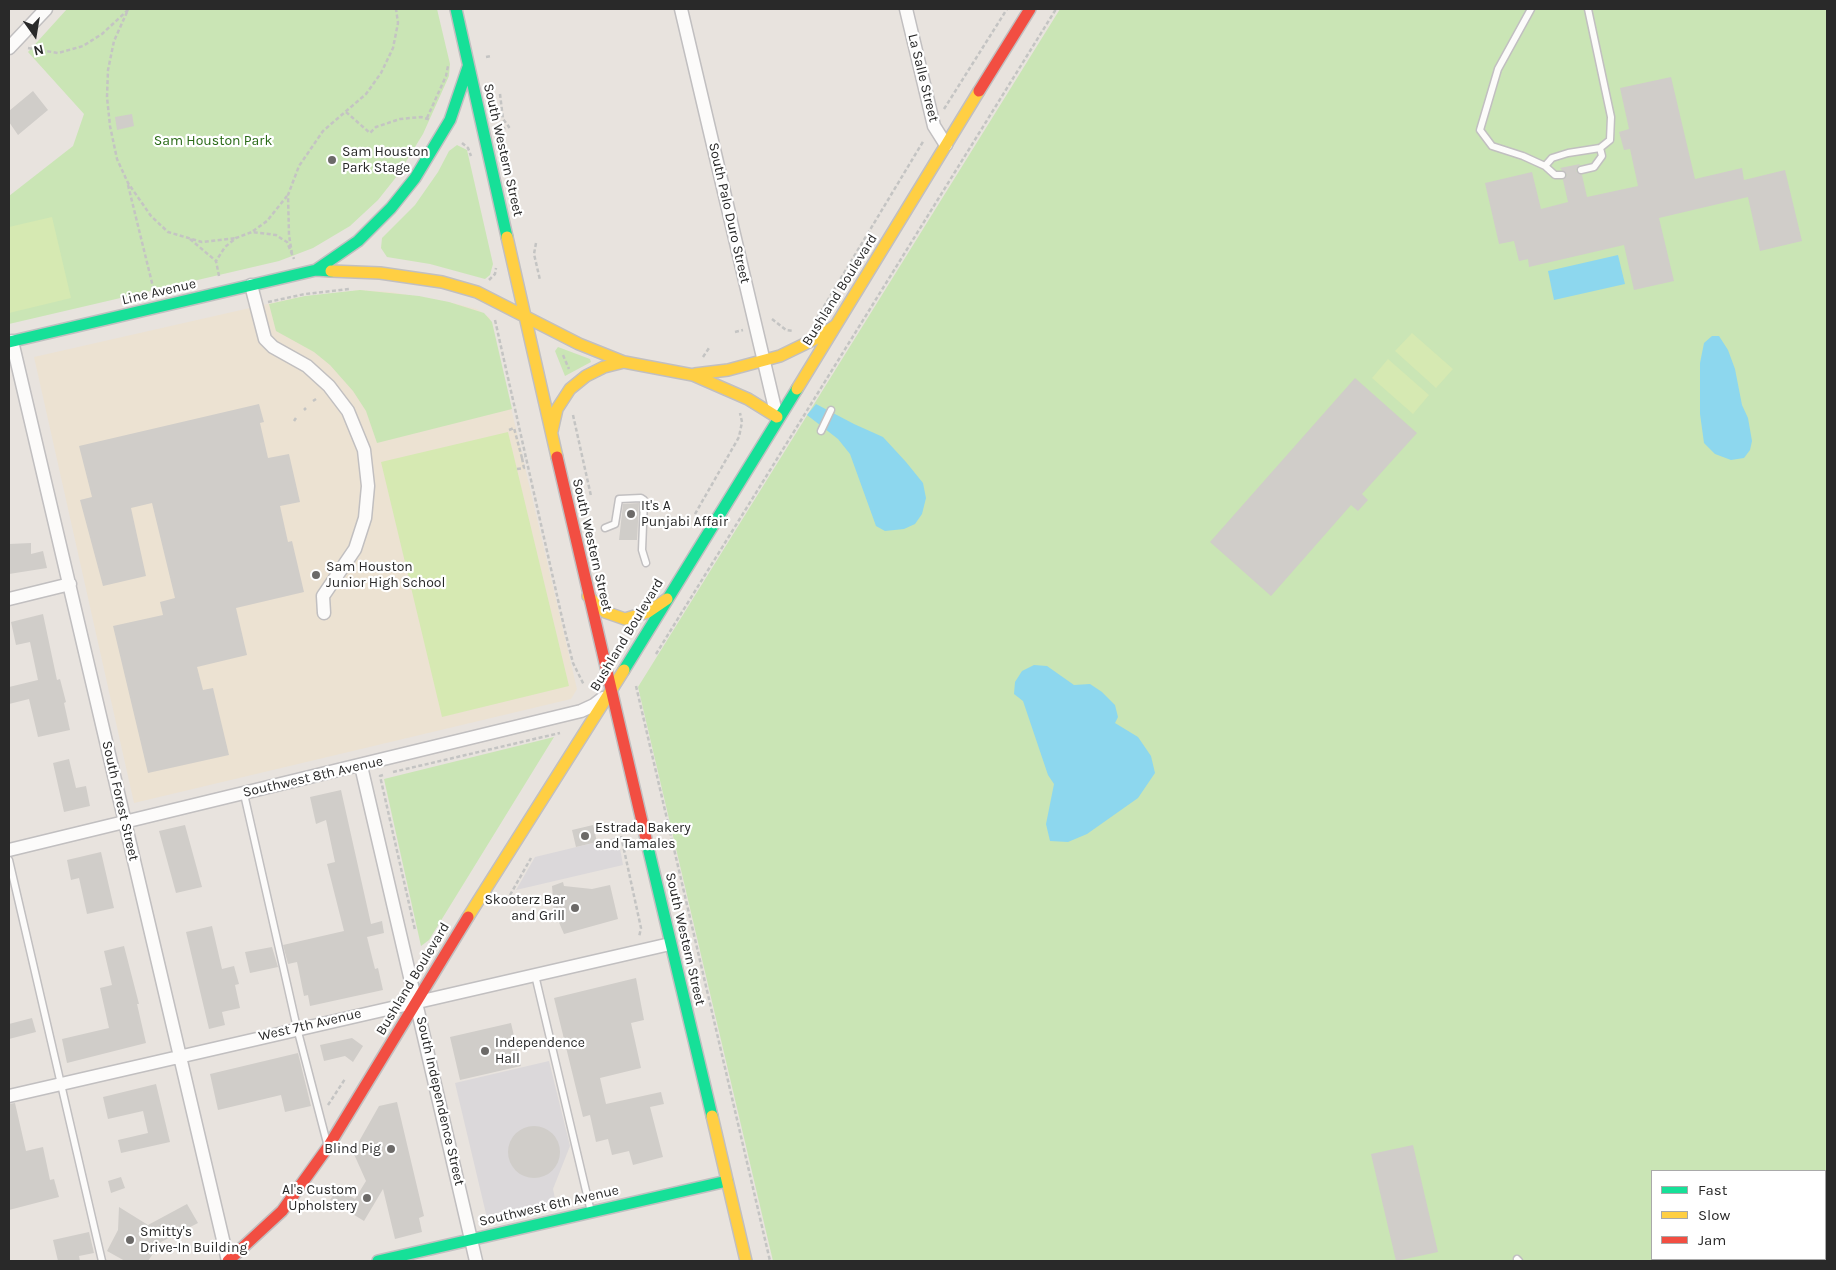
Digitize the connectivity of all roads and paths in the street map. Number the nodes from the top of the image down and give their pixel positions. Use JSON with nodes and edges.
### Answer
{"nodes":[{"id":1,"x":46,"y":9,"type":"edge"},
{"id":2,"x":396,"y":9,"type":"edge"},
{"id":3,"x":456,"y":9,"type":"edge"},
{"id":4,"x":681,"y":9,"type":"edge"},
{"id":5,"x":906,"y":9,"type":"edge"},
{"id":6,"x":1007,"y":9,"type":"edge"},
{"id":7,"x":1030,"y":9,"type":"edge"},
{"id":8,"x":1056,"y":9,"type":"edge"},
{"id":9,"x":1531,"y":9,"type":"edge"},
{"id":10,"x":1588,"y":9,"type":"edge"},
{"id":11,"x":128,"y":10,"type":"edge"},
{"id":12,"x":19,"y":38,"type":"junction"},
{"id":13,"x":9,"y":48,"type":"edge"},
{"id":14,"x":491,"y":56,"type":"dead end"},
{"id":15,"x":486,"y":57,"type":"dead end"},
{"id":16,"x":469,"y":65,"type":"junction"},
{"id":17,"x":448,"y":66,"type":"dead end"},
{"id":18,"x":500,"y":94,"type":"dead end"},
{"id":19,"x":944,"y":110,"type":"dead end"},
{"id":20,"x":346,"y":112,"type":"junction"},
{"id":21,"x":427,"y":118,"type":"junction"},
{"id":22,"x":432,"y":121,"type":"dead end"},
{"id":23,"x":502,"y":129,"type":"dead end"},
{"id":24,"x":924,"y":140,"type":"dead end"},
{"id":25,"x":946,"y":145,"type":"junction"},
{"id":26,"x":1600,"y":148,"type":"junction"},
{"id":27,"x":1545,"y":166,"type":"junction"},
{"id":28,"x":1581,"y":170,"type":"dead end"},
{"id":29,"x":1562,"y":175,"type":"dead end"},
{"id":30,"x":128,"y":183,"type":"junction"},
{"id":31,"x":288,"y":194,"type":"junction"},
{"id":32,"x":252,"y":232,"type":"junction"},
{"id":33,"x":188,"y":238,"type":"junction"},
{"id":34,"x":236,"y":238,"type":"junction"},
{"id":35,"x":536,"y":243,"type":"dead end"},
{"id":36,"x":292,"y":254,"type":"junction"},
{"id":37,"x":294,"y":259,"type":"dead end"},
{"id":38,"x":216,"y":261,"type":"junction"},
{"id":39,"x":496,"y":264,"type":"dead end"},
{"id":40,"x":316,"y":270,"type":"junction"},
{"id":41,"x":536,"y":278,"type":"dead end"},
{"id":42,"x":220,"y":279,"type":"dead end"},
{"id":43,"x":483,"y":282,"type":"dead end"},
{"id":44,"x":252,"y":286,"type":"junction"},
{"id":45,"x":352,"y":289,"type":"dead end"},
{"id":46,"x":155,"y":292,"type":"dead end"},
{"id":47,"x":266,"y":302,"type":"dead end"},
{"id":48,"x":490,"y":314,"type":"dead end"},
{"id":49,"x":525,"y":316,"type":"junction"},
{"id":50,"x":772,"y":319,"type":"dead end"},
{"id":51,"x":815,"y":321,"type":"dead end"},
{"id":52,"x":836,"y":324,"type":"junction"},
{"id":53,"x":744,"y":330,"type":"dead end"},
{"id":54,"x":796,"y":331,"type":"dead end"},
{"id":55,"x":735,"y":332,"type":"dead end"},
{"id":56,"x":10,"y":342,"type":"edge"},
{"id":57,"x":709,"y":348,"type":"dead end"},
{"id":58,"x":562,"y":353,"type":"dead end"},
{"id":59,"x":702,"y":360,"type":"dead end"},
{"id":60,"x":624,"y":362,"type":"junction"},
{"id":61,"x":764,"y":362,"type":"junction"},
{"id":62,"x":572,"y":375,"type":"dead end"},
{"id":63,"x":692,"y":375,"type":"junction"},
{"id":64,"x":574,"y":408,"type":"dead end"},
{"id":65,"x":734,"y":408,"type":"dead end"},
{"id":66,"x":831,"y":410,"type":"dead end"},
{"id":67,"x":778,"y":417,"type":"junction"},
{"id":68,"x":509,"y":430,"type":"dead end"},
{"id":69,"x":821,"y":431,"type":"dead end"},
{"id":70,"x":551,"y":434,"type":"junction"},
{"id":71,"x":524,"y":457,"type":"junction"},
{"id":72,"x":517,"y":470,"type":"dead end"},
{"id":73,"x":591,"y":496,"type":"dead end"},
{"id":74,"x":695,"y":514,"type":"dead end"},
{"id":75,"x":606,"y":528,"type":"dead end"},
{"id":76,"x":646,"y":563,"type":"dead end"},
{"id":77,"x":70,"y":584,"type":"junction"},
{"id":78,"x":588,"y":596,"type":"junction"},
{"id":79,"x":9,"y":599,"type":"edge"},
{"id":80,"x":667,"y":599,"type":"junction"},
{"id":81,"x":324,"y":613,"type":"dead end"},
{"id":82,"x":651,"y":662,"type":"dead end"},
{"id":83,"x":640,"y":678,"type":"dead end"},
{"id":84,"x":584,"y":685,"type":"dead end"},
{"id":85,"x":611,"y":691,"type":"junction"},
{"id":86,"x":560,"y":733,"type":"dead end"},
{"id":87,"x":361,"y":766,"type":"junction"},
{"id":88,"x":244,"y":794,"type":"junction"},
{"id":89,"x":125,"y":822,"type":"junction"},
{"id":90,"x":621,"y":836,"type":"dead end"},
{"id":91,"x":9,"y":850,"type":"edge"},
{"id":92,"x":531,"y":858,"type":"dead end"},
{"id":93,"x":9,"y":860,"type":"edge"},
{"id":94,"x":510,"y":895,"type":"dead end"},
{"id":95,"x":416,"y":934,"type":"dead end"},
{"id":96,"x":640,"y":937,"type":"dead end"},
{"id":97,"x":670,"y":944,"type":"junction"},
{"id":98,"x":535,"y":975,"type":"junction"},
{"id":99,"x":417,"y":1001,"type":"junction"},
{"id":100,"x":297,"y":1028,"type":"junction"},
{"id":101,"x":180,"y":1056,"type":"junction"},
{"id":102,"x":345,"y":1079,"type":"dead end"},
{"id":103,"x":61,"y":1083,"type":"junction"},
{"id":104,"x":9,"y":1096,"type":"edge"},
{"id":105,"x":320,"y":1116,"type":"junction"},
{"id":106,"x":328,"y":1147,"type":"junction"},
{"id":107,"x":727,"y":1180,"type":"junction"},
{"id":108,"x":591,"y":1212,"type":"junction"},
{"id":109,"x":471,"y":1239,"type":"junction"},
{"id":110,"x":102,"y":1261,"type":"edge"},
{"id":111,"x":228,"y":1261,"type":"edge"},
{"id":112,"x":378,"y":1261,"type":"edge"},
{"id":113,"x":476,"y":1261,"type":"edge"},
{"id":114,"x":746,"y":1261,"type":"edge"},
{"id":115,"x":770,"y":1261,"type":"edge"}],
"edges":[{"from":1,"to":12,"type":"street"},
{"from":2,"to":20,"type":"path"},
{"from":3,"to":16,"type":"main road","name":"South Western Street"},
{"from":4,"to":61,"type":"street","name":"South Palo Duro Street"},
{"from":5,"to":25,"type":"street","name":"La Salle Street"},
{"from":6,"to":19,"type":"path"},
{"from":7,"to":25,"type":"main road","name":"Bushland Boulevard"},
{"from":8,"to":82,"type":"path"},
{"from":9,"to":27,"type":"lane"},
{"from":10,"to":26,"type":"lane"},
{"from":11,"to":12,"type":"path"},
{"from":11,"to":30,"type":"path"},
{"from":12,"to":13,"type":"street"},
{"from":14,"to":15,"type":"path"},
{"from":16,"to":40,"type":"main road","name":"Line Avenue"},
{"from":16,"to":49,"type":"main road","name":"South Western Street"},
{"from":17,"to":21,"type":"path"},
{"from":18,"to":23,"type":"path"},
{"from":20,"to":21,"type":"path"},
{"from":20,"to":31,"type":"path"},
{"from":21,"to":22,"type":"path"},
{"from":24,"to":51,"type":"path"},
{"from":25,"to":52,"type":"main road","name":"Bushland Boulevard"},
{"from":26,"to":27,"type":"lane"},
{"from":26,"to":28,"type":"lane"},
{"from":27,"to":29,"type":"lane"},
{"from":30,"to":33,"type":"path"},
{"from":30,"to":46,"type":"path"},
{"from":31,"to":32,"type":"path"},
{"from":31,"to":36,"type":"path"},
{"from":32,"to":34,"type":"path"},
{"from":32,"to":36,"type":"path"},
{"from":33,"to":34,"type":"path"},
{"from":33,"to":38,"type":"path"},
{"from":34,"to":38,"type":"path"},
{"from":35,"to":41,"type":"path"},
{"from":36,"to":37,"type":"path"},
{"from":38,"to":42,"type":"path"},
{"from":39,"to":43,"type":"path"},
{"from":40,"to":44,"type":"main road","name":"Line Avenue"},
{"from":40,"to":49,"type":"main road","name":"Line Avenue"},
{"from":44,"to":56,"type":"main road","name":"Line Avenue"},
{"from":44,"to":81,"type":"street"},
{"from":45,"to":47,"type":"path"},
{"from":48,"to":71,"type":"path"},
{"from":49,"to":60,"type":"main road","name":"Line Avenue"},
{"from":49,"to":70,"type":"main road","name":"South Western Street"},
{"from":50,"to":54,"type":"path"},
{"from":52,"to":61,"type":"main road"},
{"from":52,"to":67,"type":"main road","name":"Bushland Boulevard"},
{"from":53,"to":55,"type":"path"},
{"from":56,"to":77,"type":"street","name":"South Forest Street"},
{"from":57,"to":59,"type":"path"},
{"from":58,"to":62,"type":"path"},
{"from":60,"to":63,"type":"main road","name":"Line Avenue"},
{"from":60,"to":70,"type":"main road"},
{"from":61,"to":63,"type":"main road"},
{"from":61,"to":67,"type":"street","name":"South Palo Duro Street"},
{"from":63,"to":67,"type":"main road"},
{"from":64,"to":73,"type":"path"},
{"from":65,"to":74,"type":"path"},
{"from":66,"to":69,"type":"lane"},
{"from":67,"to":80,"type":"main road","name":"Bushland Boulevard"},
{"from":68,"to":71,"type":"path"},
{"from":70,"to":78,"type":"main road","name":"South Western Street"},
{"from":71,"to":72,"type":"path"},
{"from":71,"to":84,"type":"path"},
{"from":75,"to":76,"type":"lane"},
{"from":77,"to":79,"type":"street"},
{"from":77,"to":89,"type":"street","name":"South Forest Street"},
{"from":78,"to":80,"type":"main road"},
{"from":78,"to":85,"type":"main road","name":"South Western Street"},
{"from":80,"to":85,"type":"main road","name":"Bushland Boulevard"},
{"from":83,"to":115,"type":"path"},
{"from":85,"to":87,"type":"street","name":"Southwest 8th Avenue"},
{"from":85,"to":97,"type":"main road","name":"South Western Street"},
{"from":85,"to":99,"type":"main road","name":"Bushland Boulevard"},
{"from":86,"to":95,"type":"path"},
{"from":87,"to":88,"type":"street","name":"Southwest 8th Avenue"},
{"from":87,"to":99,"type":"street","name":"South Independence Street"},
{"from":88,"to":89,"type":"street","name":"Southwest 8th Avenue"},
{"from":88,"to":100,"type":"lane"},
{"from":89,"to":91,"type":"street","name":"Southwest 8th Avenue"},
{"from":89,"to":101,"type":"street","name":"South Forest Street"},
{"from":90,"to":96,"type":"path"},
{"from":92,"to":94,"type":"path"},
{"from":93,"to":103,"type":"lane"},
{"from":97,"to":98,"type":"street","name":"West 7th Avenue"},
{"from":97,"to":107,"type":"main road","name":"South Western Street"},
{"from":98,"to":99,"type":"street","name":"West 7th Avenue"},
{"from":98,"to":108,"type":"lane"},
{"from":99,"to":100,"type":"street","name":"West 7th Avenue"},
{"from":99,"to":106,"type":"main road","name":"Bushland Boulevard"},
{"from":99,"to":109,"type":"street","name":"South Independence Street"},
{"from":100,"to":101,"type":"street","name":"West 7th Avenue"},
{"from":100,"to":105,"type":"lane"},
{"from":101,"to":103,"type":"street","name":"West 7th Avenue"},
{"from":101,"to":111,"type":"street","name":"South Forest Street"},
{"from":102,"to":105,"type":"path"},
{"from":103,"to":104,"type":"street","name":"West 7th Avenue"},
{"from":103,"to":110,"type":"lane"},
{"from":105,"to":106,"type":"lane"},
{"from":106,"to":111,"type":"main road","name":"Bushland Boulevard"},
{"from":107,"to":108,"type":"main road","name":"Southwest 6th Avenue"},
{"from":107,"to":114,"type":"main road","name":"South Western Street"},
{"from":108,"to":109,"type":"main road","name":"Southwest 6th Avenue"},
{"from":109,"to":112,"type":"main road","name":"Southwest 6th Avenue"},
{"from":109,"to":113,"type":"street","name":"South Independence Street"}]}
